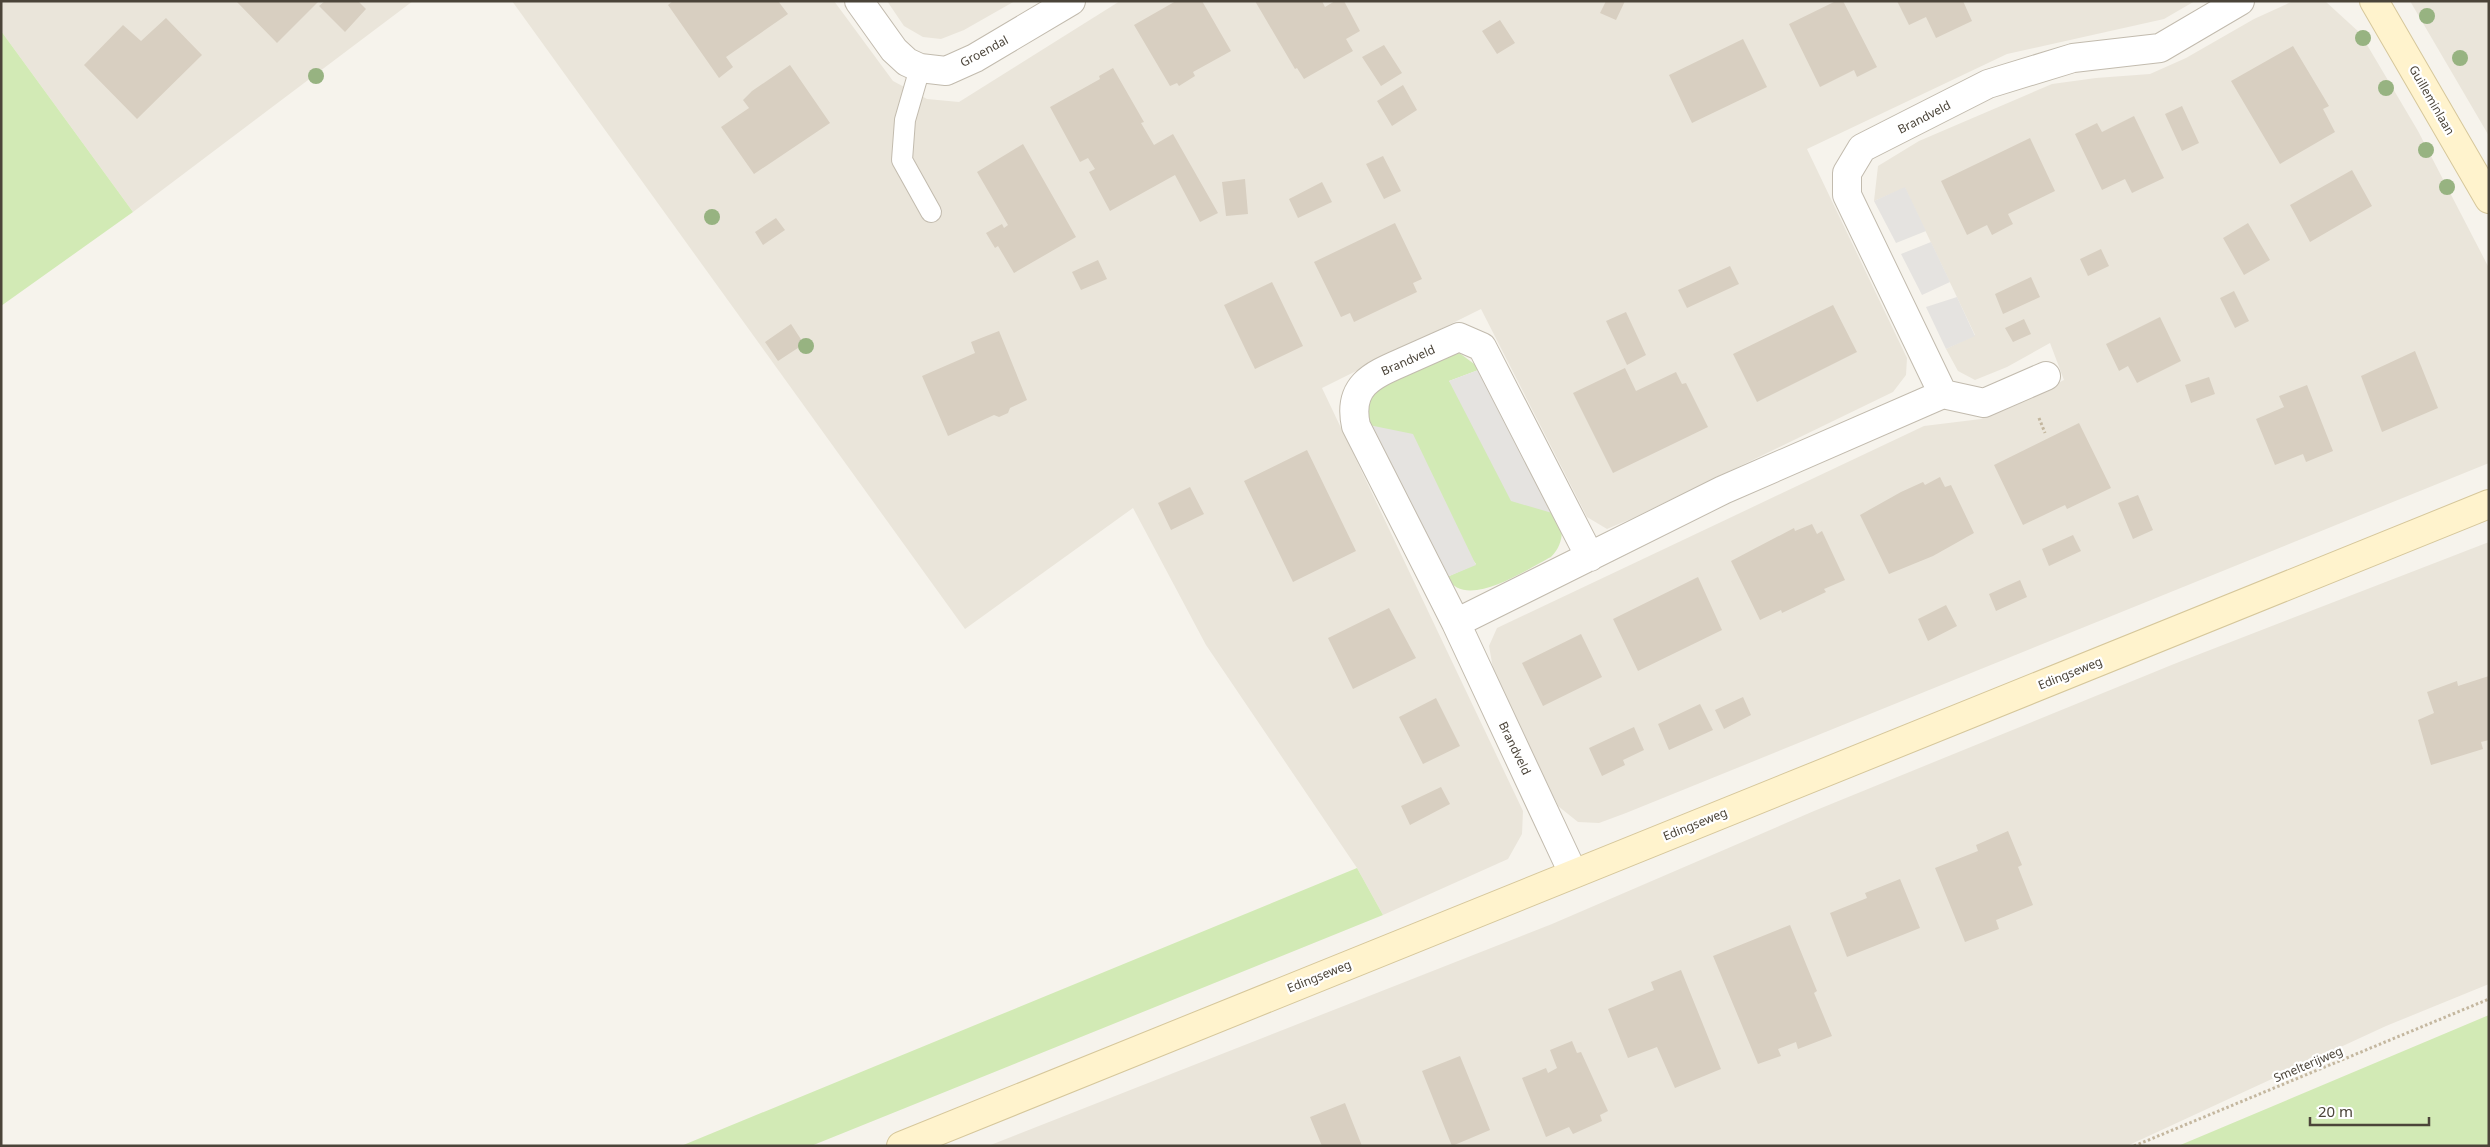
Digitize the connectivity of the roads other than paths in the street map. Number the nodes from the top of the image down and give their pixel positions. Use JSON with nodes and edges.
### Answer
{"nodes":[{"id":1,"x":859,"y":1,"type":"edge"},
{"id":2,"x":1072,"y":1,"type":"edge"},
{"id":3,"x":2240,"y":1,"type":"edge"},
{"id":4,"x":2374,"y":1,"type":"edge"},
{"id":5,"x":920,"y":68,"type":"junction"},
{"id":6,"x":2489,"y":199,"type":"edge"},
{"id":7,"x":931,"y":212,"type":"dead end"},
{"id":8,"x":2046,"y":376,"type":"dead end"},
{"id":9,"x":1943,"y":394,"type":"junction"},
{"id":10,"x":2489,"y":504,"type":"edge"},
{"id":11,"x":1590,"y":557,"type":"junction"},
{"id":12,"x":1456,"y":623,"type":"junction"},
{"id":13,"x":1573,"y":873,"type":"junction"},
{"id":14,"x":901,"y":1146,"type":"edge"}],
"edges":[{"from":1,"to":5,"type":"street","name":"Groendal"},
{"from":2,"to":5,"type":"street","name":"Groendal"},
{"from":3,"to":9,"type":"street","name":"Brandveld"},
{"from":4,"to":6,"type":"main road","name":"Guilleminlaan"},
{"from":5,"to":7,"type":"lane"},
{"from":8,"to":9,"type":"street"},
{"from":9,"to":11,"type":"street"},
{"from":10,"to":13,"type":"main road","name":"Edingseweg"},
{"from":11,"to":12,"type":"street"},
{"from":11,"to":12,"type":"street","name":"Brandveld"},
{"from":12,"to":13,"type":"street","name":"Brandveld"},
{"from":13,"to":14,"type":"main road","name":"Edingseweg"}]}
